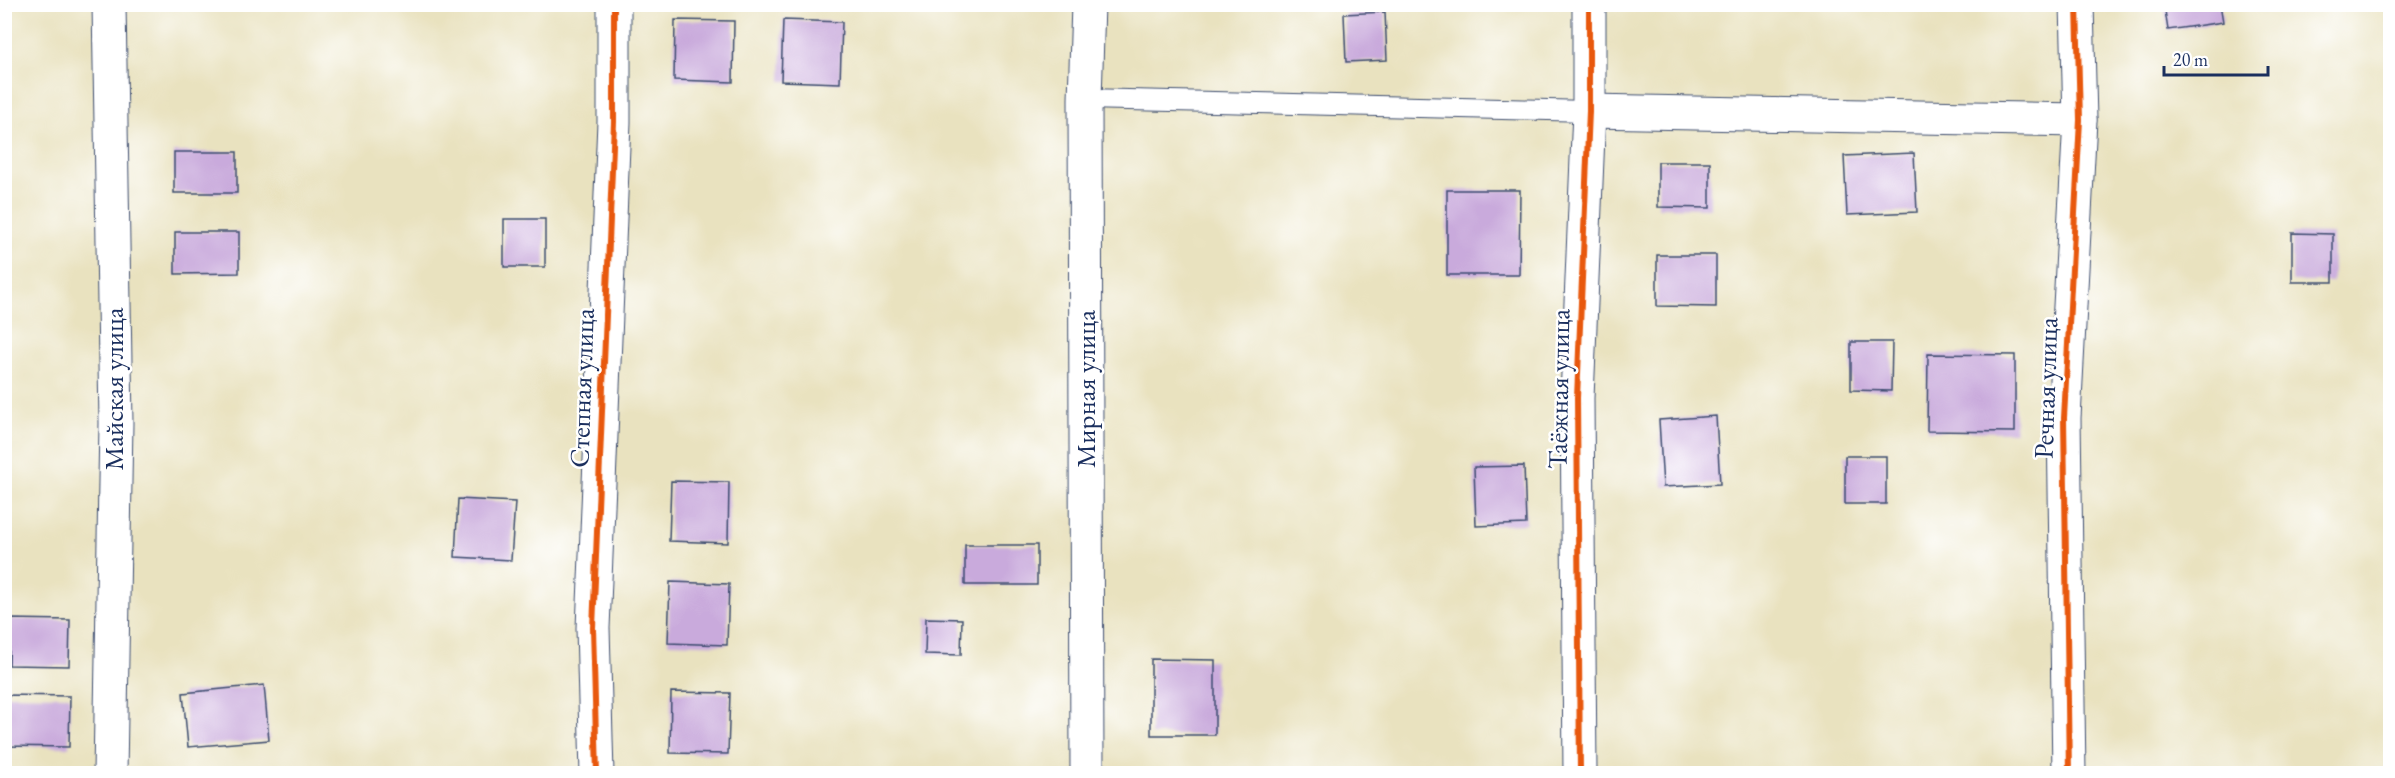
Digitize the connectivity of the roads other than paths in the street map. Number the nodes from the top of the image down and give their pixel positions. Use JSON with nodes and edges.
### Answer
{"nodes":[{"id":1,"x":109,"y":4,"type":"edge"},
{"id":2,"x":614,"y":4,"type":"edge"},
{"id":3,"x":1088,"y":4,"type":"edge"},
{"id":4,"x":1589,"y":4,"type":"edge"},
{"id":5,"x":2077,"y":4,"type":"edge"},
{"id":6,"x":1085,"y":99,"type":"junction"},
{"id":7,"x":1589,"y":111,"type":"junction"},
{"id":8,"x":2080,"y":120,"type":"junction"},
{"id":9,"x":110,"y":774,"type":"edge"},
{"id":10,"x":597,"y":774,"type":"edge"},
{"id":11,"x":1087,"y":774,"type":"edge"},
{"id":12,"x":1580,"y":774,"type":"edge"},
{"id":13,"x":2069,"y":774,"type":"edge"}],
"edges":[{"from":1,"to":9,"type":"street","name":"Майская улица"},
{"from":2,"to":10,"type":"street","name":"Степная улица"},
{"from":3,"to":6,"type":"street","name":"Мирная улица"},
{"from":4,"to":7,"type":"street","name":"Таёжная улица"},
{"from":5,"to":8,"type":"street","name":"Речная улица"},
{"from":6,"to":7,"type":"lane"},
{"from":6,"to":11,"type":"street","name":"Мирная улица"},
{"from":7,"to":8,"type":"street"},
{"from":7,"to":12,"type":"street","name":"Таёжная улица"},
{"from":8,"to":13,"type":"street","name":"Речная улица"}]}
